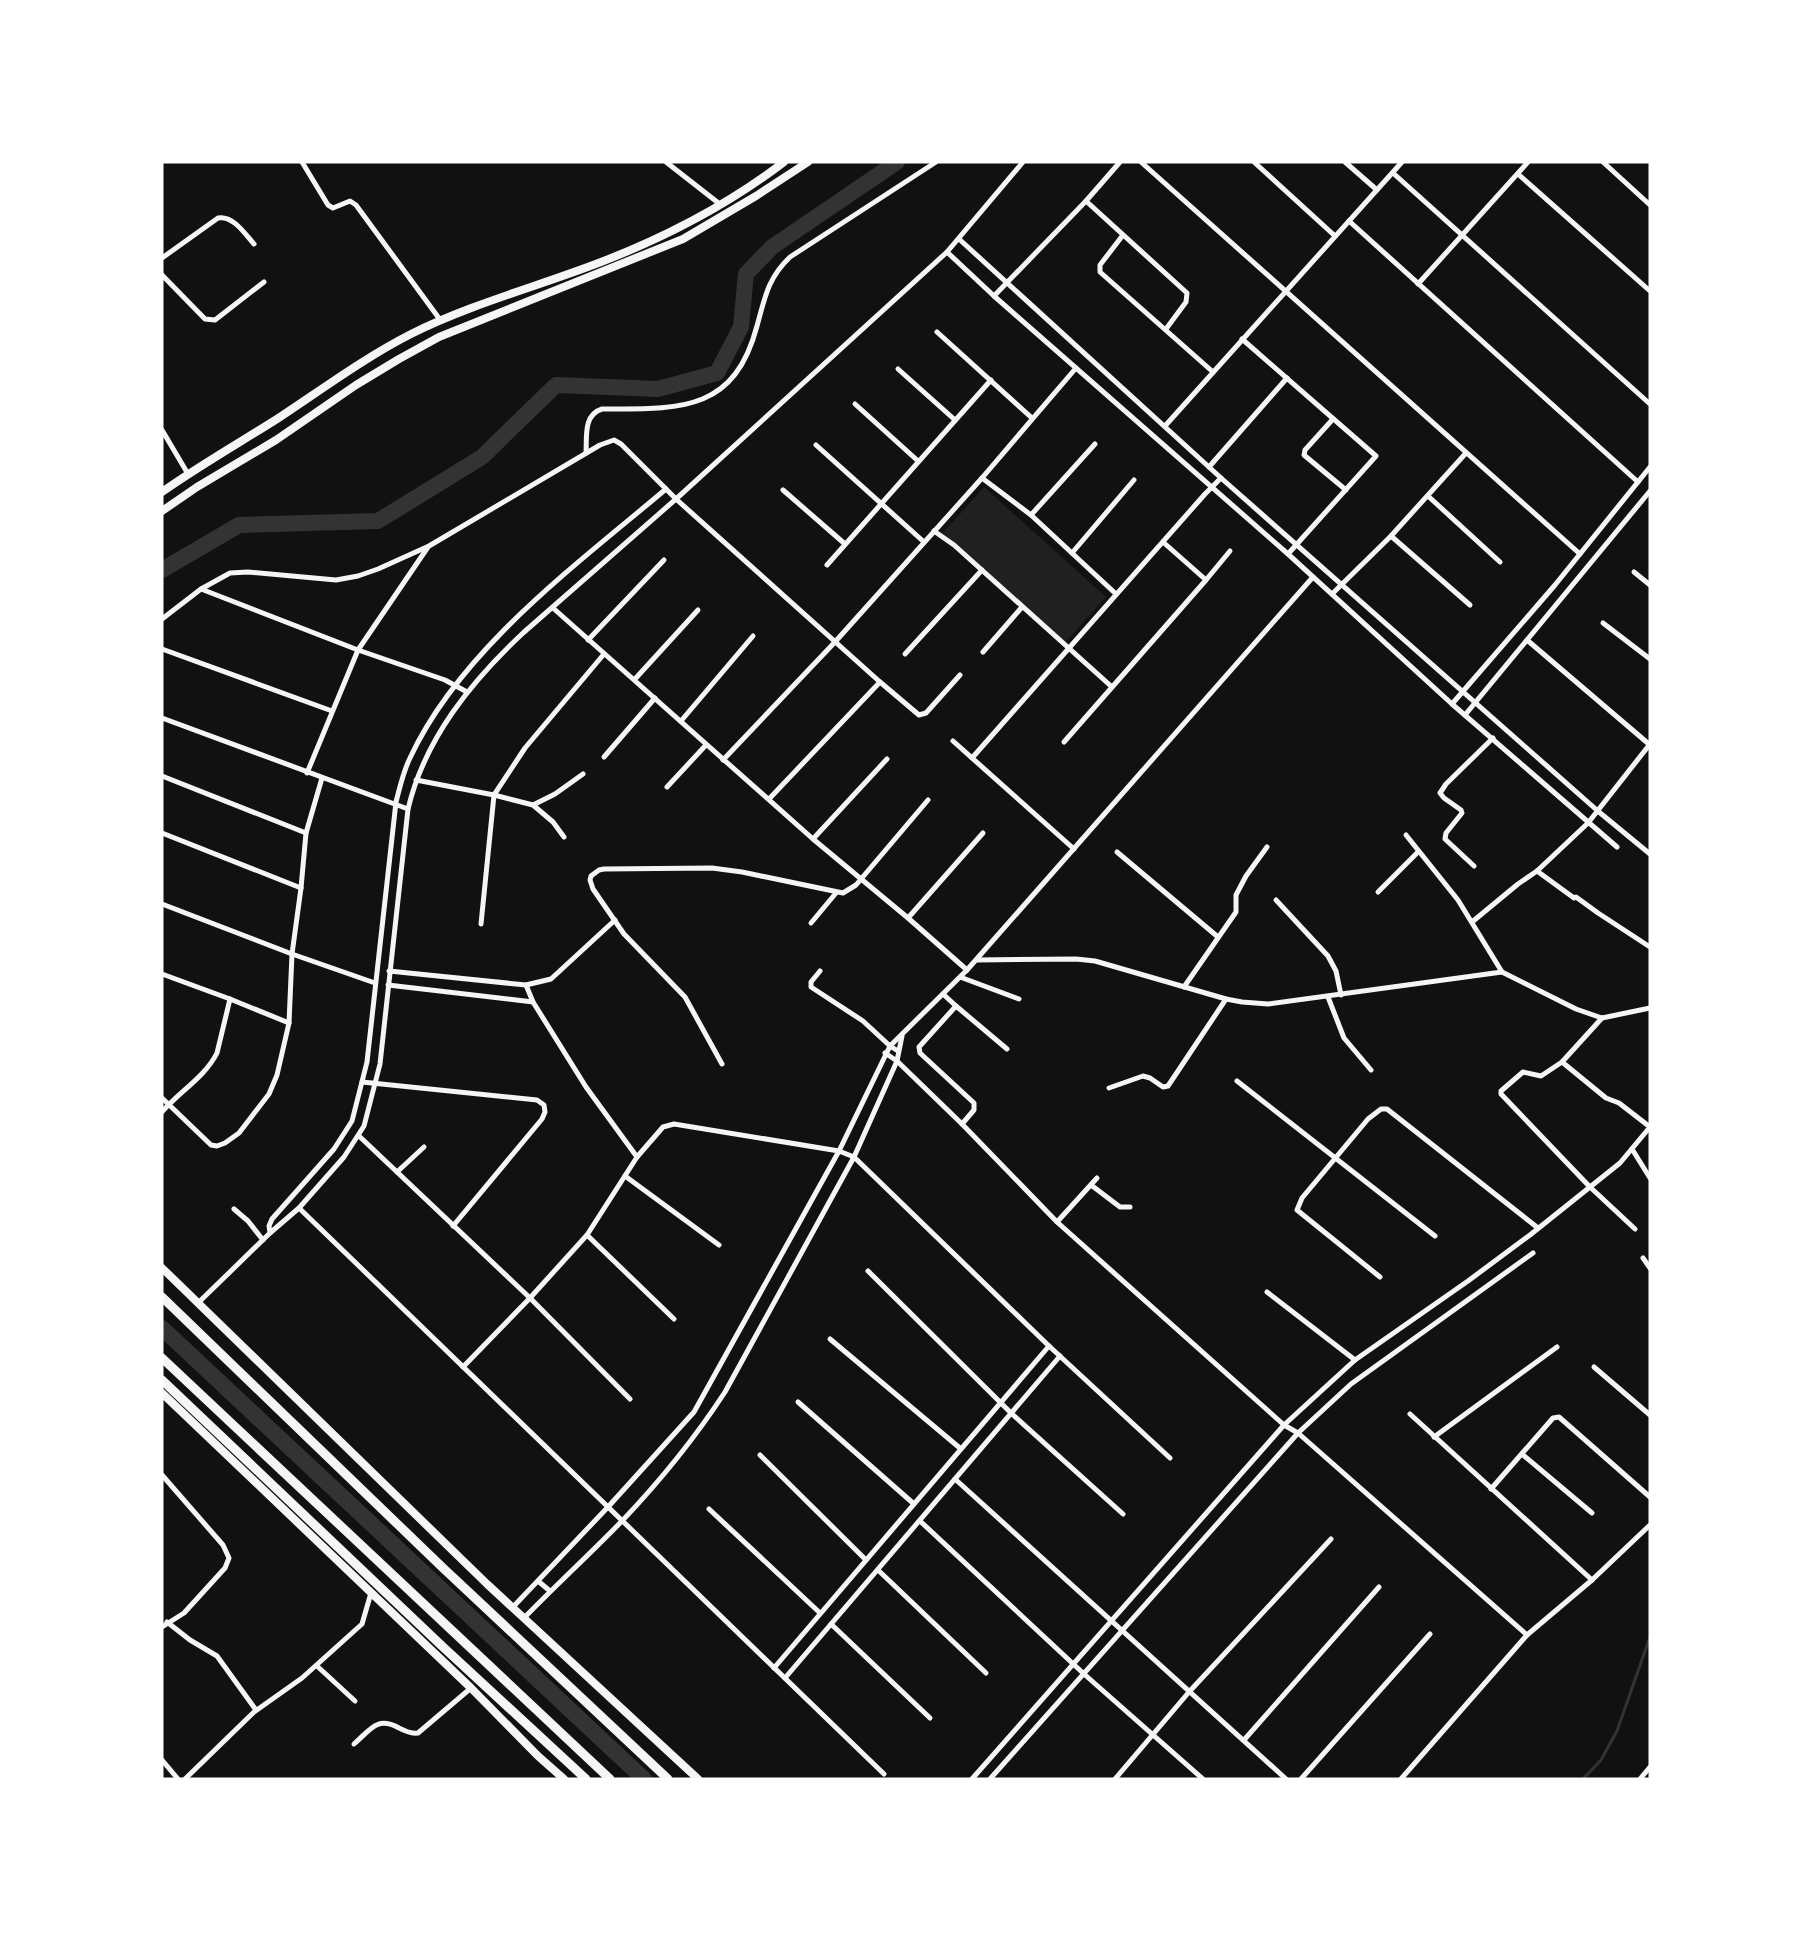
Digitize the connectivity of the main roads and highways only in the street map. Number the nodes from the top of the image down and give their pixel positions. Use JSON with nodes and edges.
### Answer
{"nodes":[{"id":1,"x":784,"y":162,"type":"edge"},
{"id":2,"x":808,"y":162,"type":"edge"},
{"id":3,"x":162,"y":492,"type":"edge"},
{"id":4,"x":162,"y":511,"type":"edge"},
{"id":5,"x":162,"y":1268,"type":"edge"},
{"id":6,"x":162,"y":1297,"type":"edge"},
{"id":7,"x":162,"y":1358,"type":"edge"},
{"id":8,"x":162,"y":1380,"type":"edge"},
{"id":9,"x":162,"y":1393,"type":"edge"},
{"id":10,"x":564,"y":1779,"type":"edge"},
{"id":11,"x":586,"y":1779,"type":"edge"},
{"id":12,"x":610,"y":1779,"type":"edge"},
{"id":13,"x":668,"y":1779,"type":"edge"},
{"id":14,"x":698,"y":1779,"type":"edge"}],
"edges":[{"from":1,"to":3,"type":"main road"},
{"from":2,"to":4,"type":"main road"},
{"from":5,"to":14,"type":"main road"},
{"from":6,"to":13,"type":"highway"},
{"from":7,"to":12,"type":"highway"},
{"from":8,"to":11,"type":"highway"},
{"from":9,"to":10,"type":"main road"}]}
